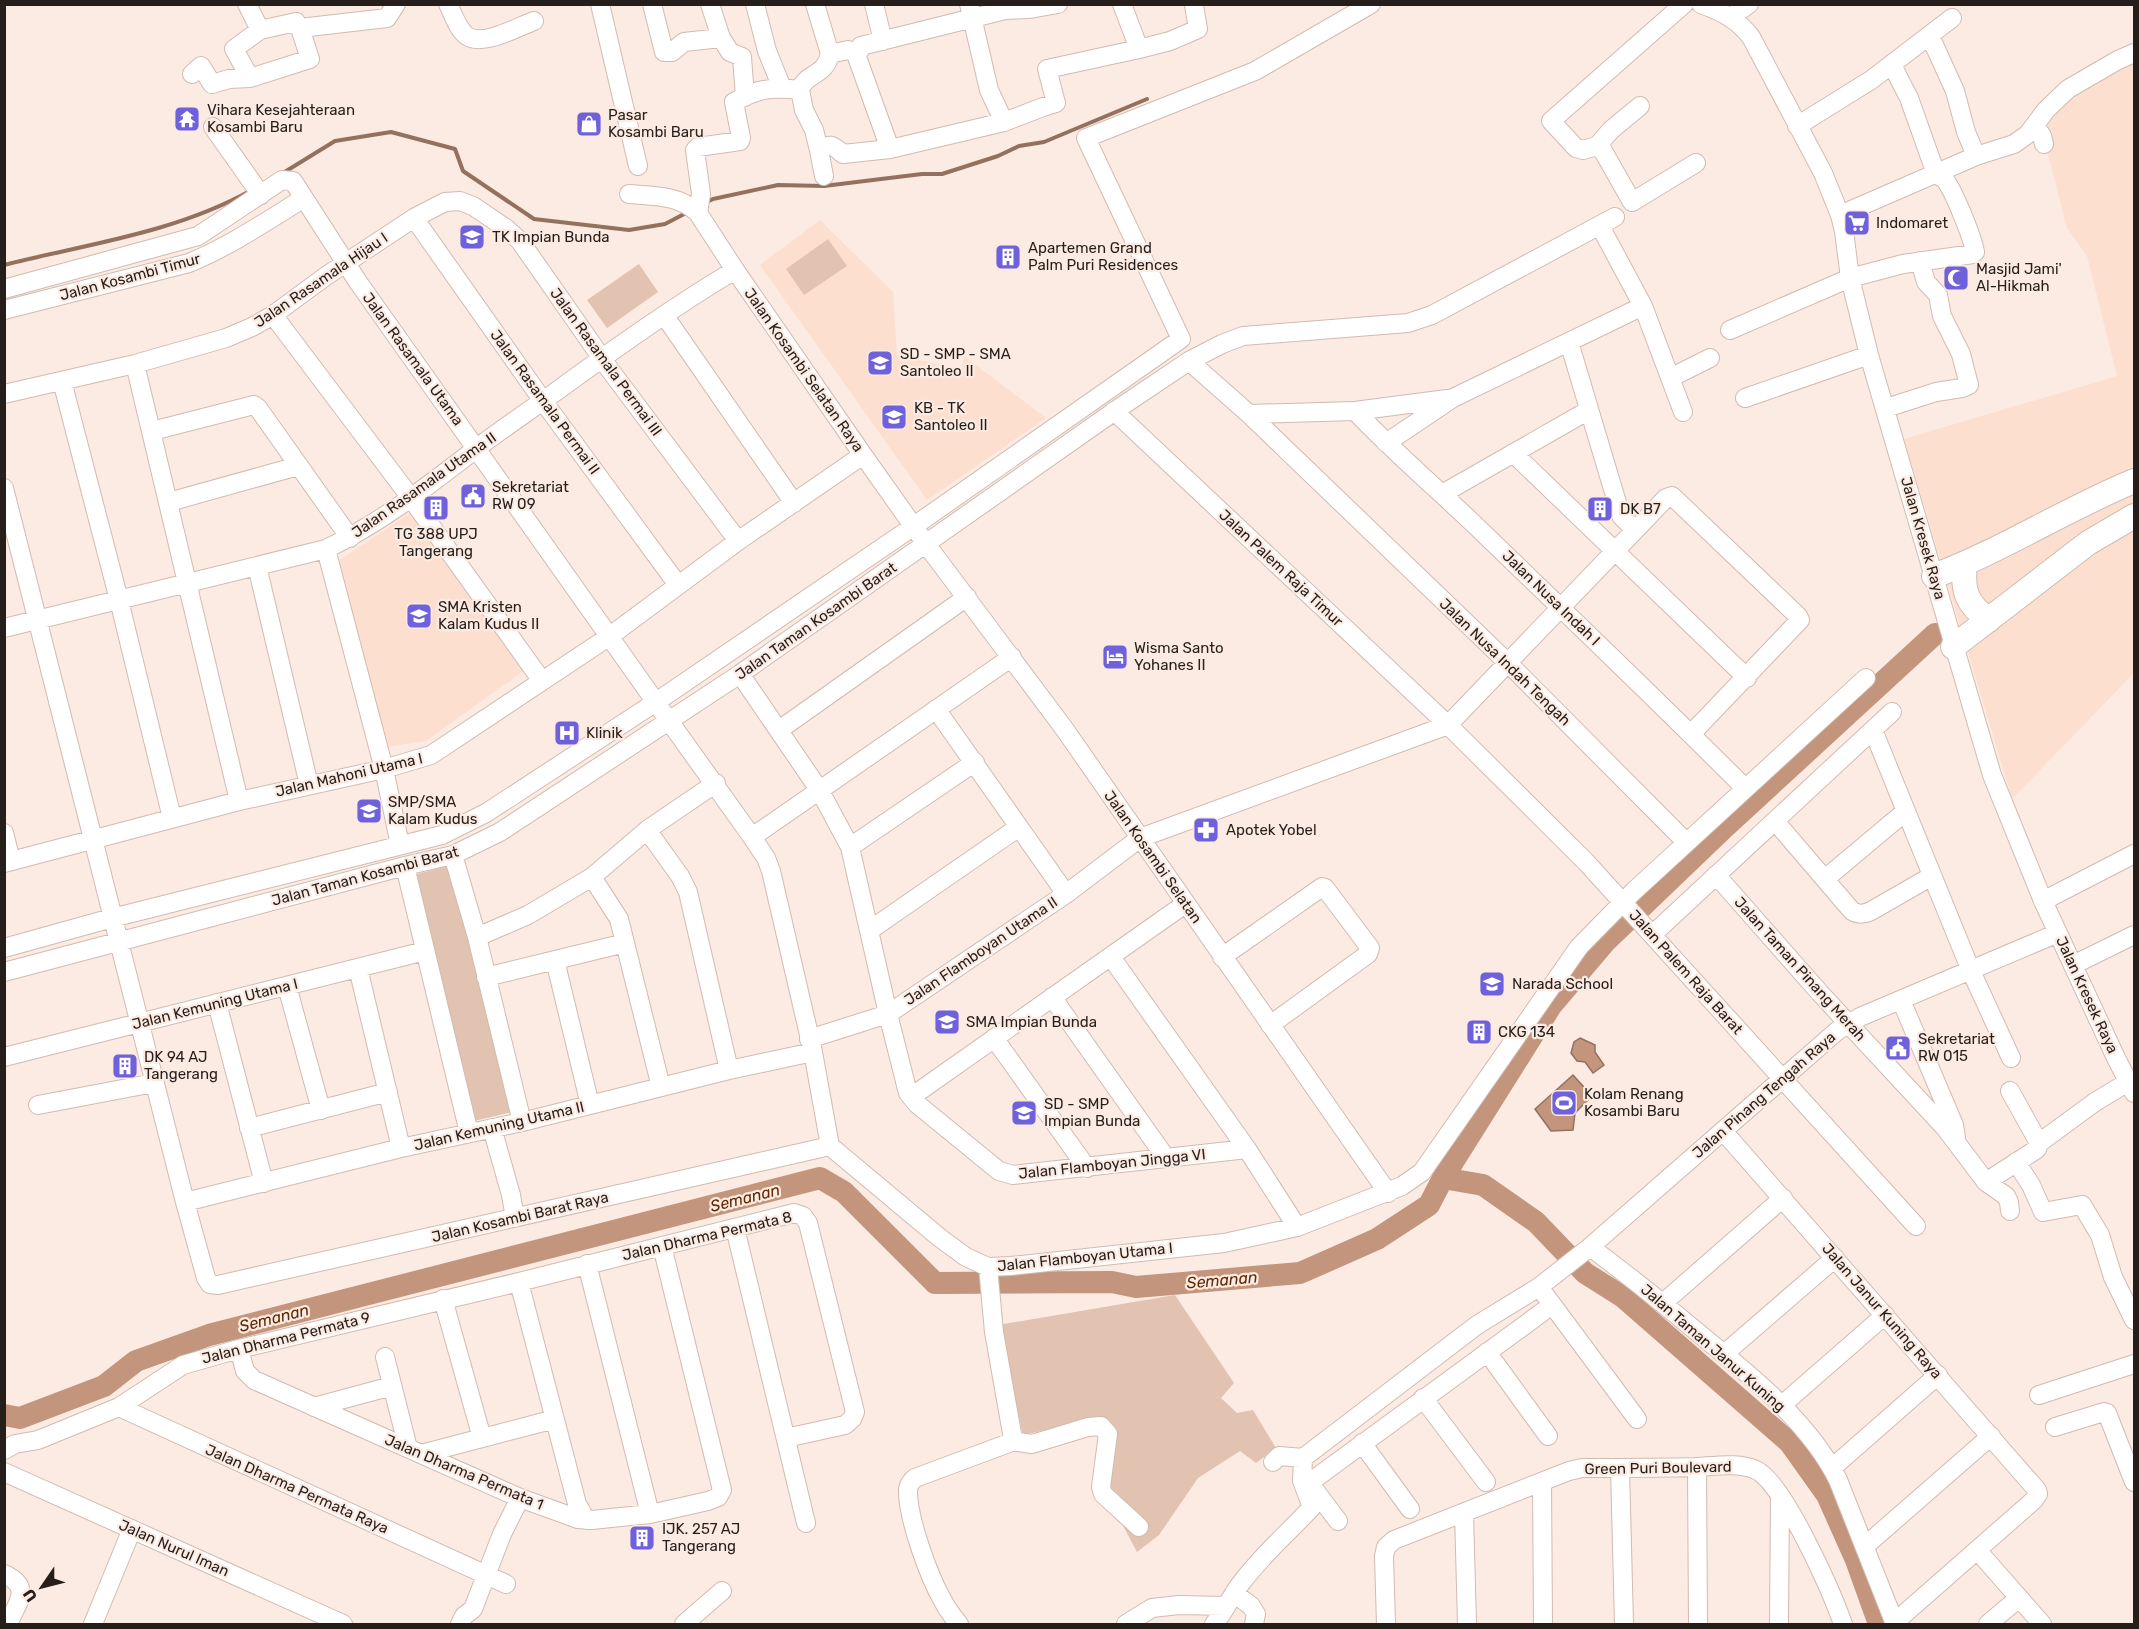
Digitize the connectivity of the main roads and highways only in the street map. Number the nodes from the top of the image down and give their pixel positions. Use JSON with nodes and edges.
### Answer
{"nodes":[{"id":1,"x":2134,"y":481,"type":"edge"},
{"id":2,"x":2134,"y":516,"type":"edge"},
{"id":3,"x":2050,"y":522,"type":"junction"},
{"id":4,"x":2069,"y":556,"type":"junction"},
{"id":5,"x":1965,"y":564,"type":"junction"},
{"id":6,"x":1934,"y":576,"type":"road end"},
{"id":7,"x":1989,"y":620,"type":"junction"},
{"id":8,"x":1953,"y":647,"type":"road end"}],
"edges":[{"from":1,"to":3,"type":"main road"},
{"from":2,"to":4,"type":"main road"},
{"from":3,"to":4,"type":"main road"},
{"from":3,"to":5,"type":"main road"},
{"from":4,"to":7,"type":"main road"},
{"from":5,"to":6,"type":"main road"},
{"from":5,"to":7,"type":"main road"},
{"from":7,"to":8,"type":"main road"}]}
